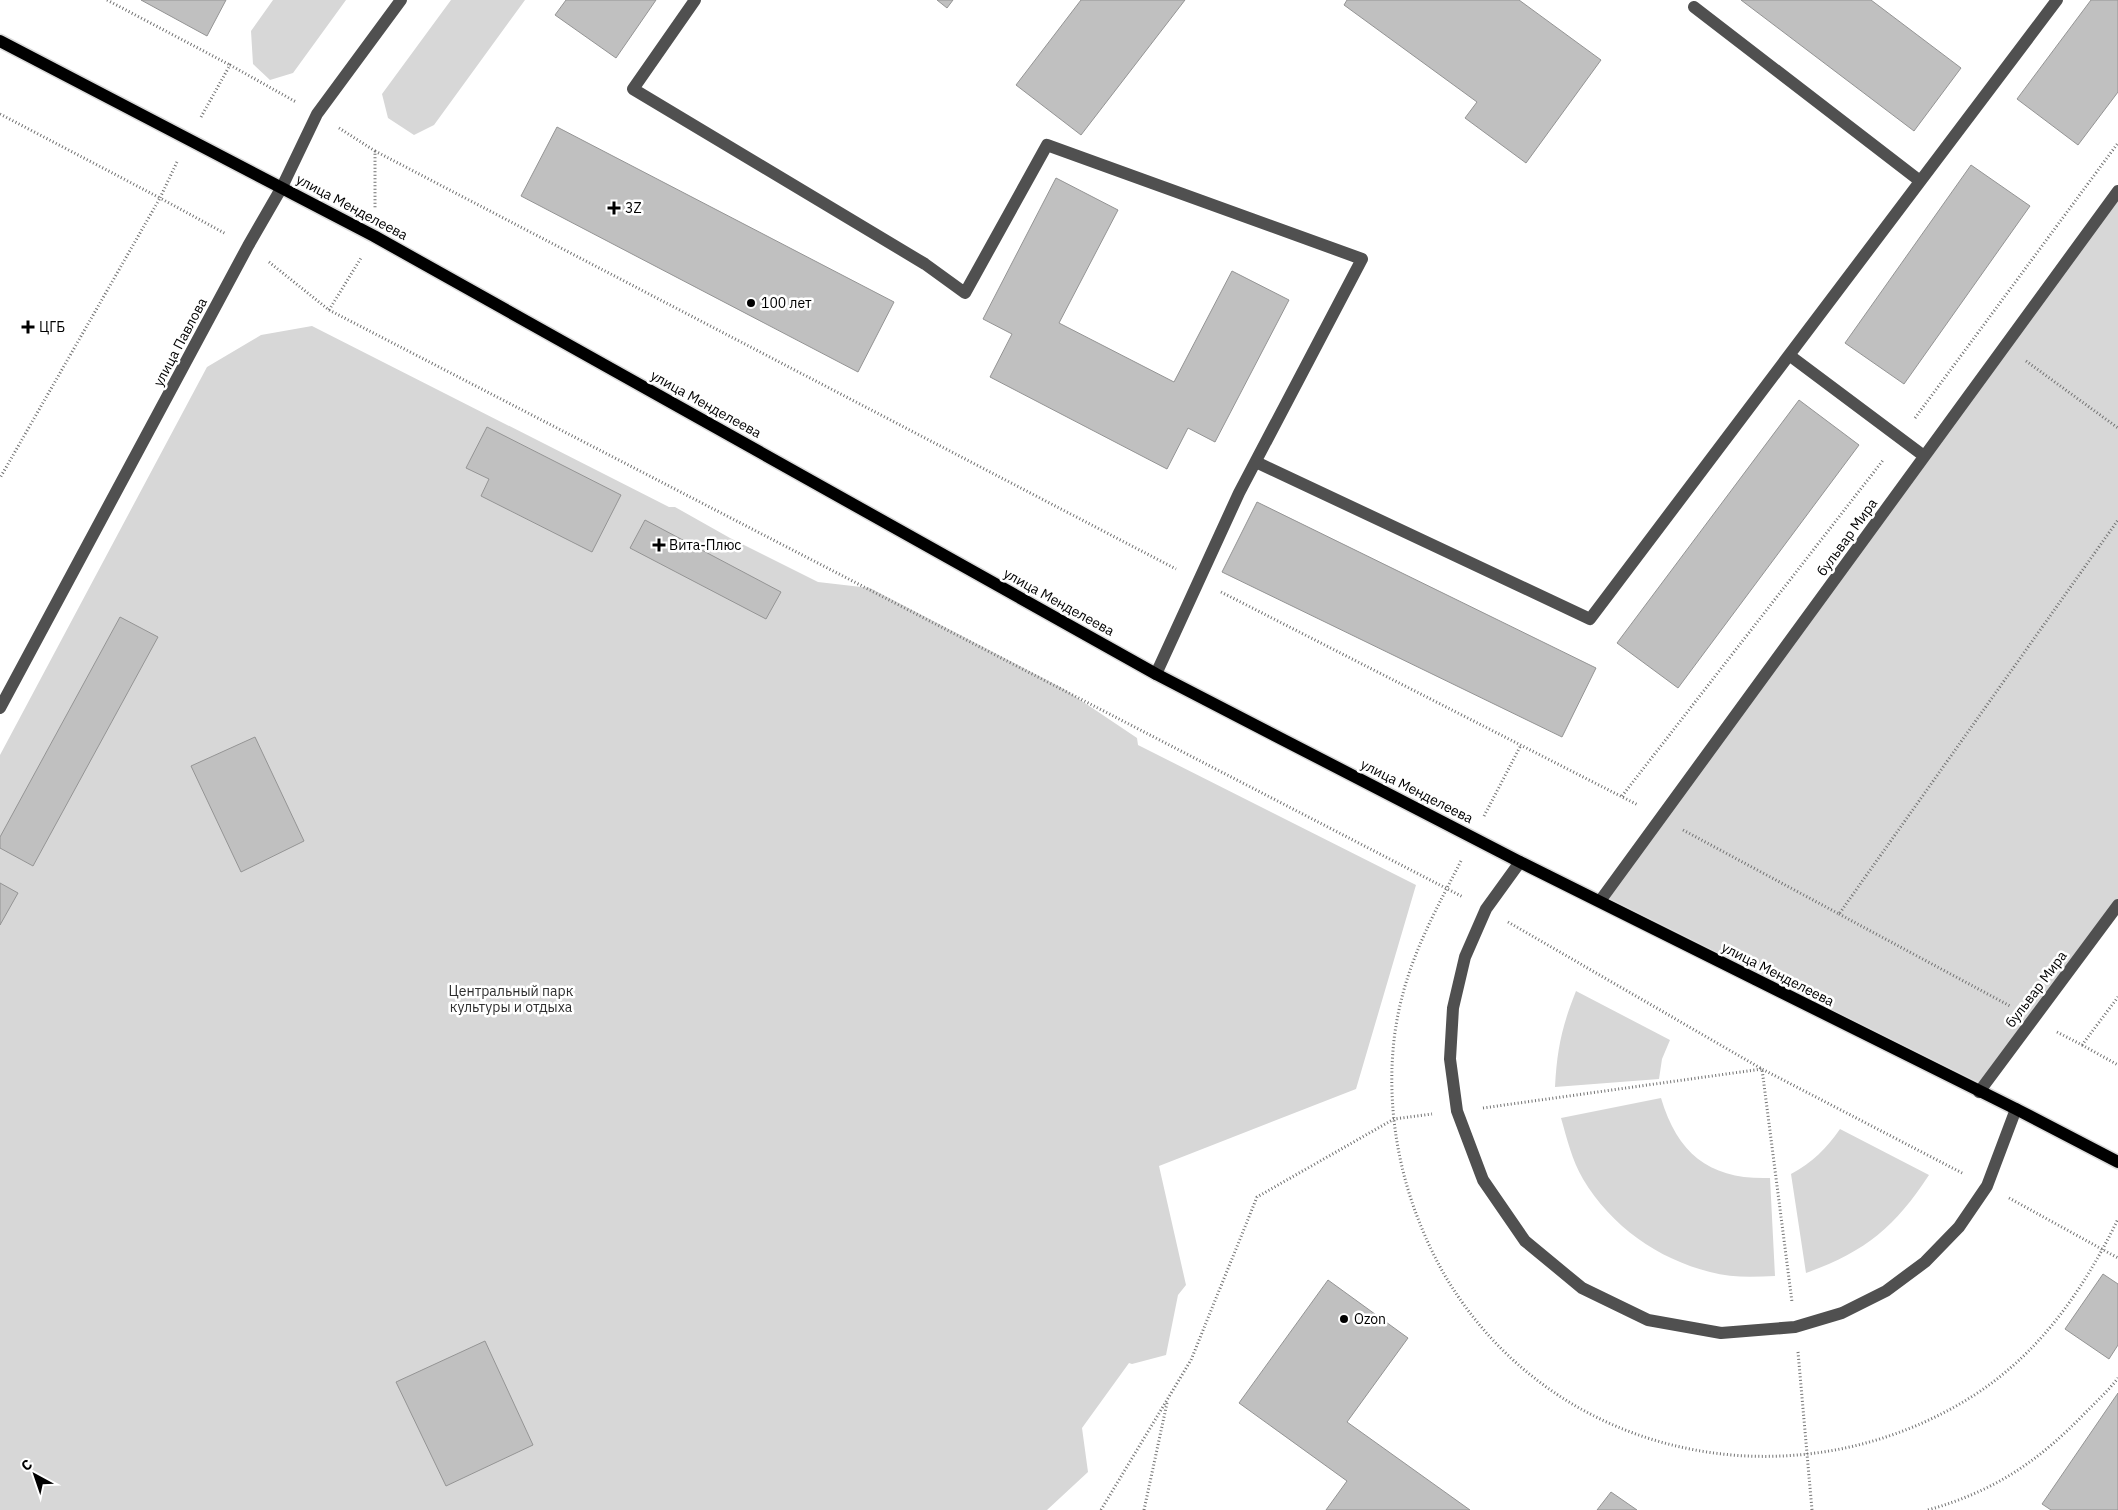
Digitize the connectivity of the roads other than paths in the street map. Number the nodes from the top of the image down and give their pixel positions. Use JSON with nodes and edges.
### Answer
{"nodes":[{"id":1,"x":401,"y":0,"type":"edge"},
{"id":2,"x":695,"y":0,"type":"edge"},
{"id":3,"x":2057,"y":0,"type":"edge"},
{"id":4,"x":1694,"y":7,"type":"dead end"},
{"id":5,"x":0,"y":41,"type":"edge"},
{"id":6,"x":1920,"y":181,"type":"junction"},
{"id":7,"x":282,"y":187,"type":"junction"},
{"id":8,"x":2118,"y":191,"type":"edge"},
{"id":9,"x":1789,"y":355,"type":"junction"},
{"id":10,"x":1924,"y":456,"type":"junction"},
{"id":11,"x":1256,"y":462,"type":"junction"},
{"id":12,"x":1156,"y":674,"type":"junction"},
{"id":13,"x":0,"y":708,"type":"edge"},
{"id":14,"x":1520,"y":862,"type":"junction"},
{"id":15,"x":1600,"y":901,"type":"junction"},
{"id":16,"x":2118,"y":905,"type":"edge"},
{"id":17,"x":1979,"y":1092,"type":"junction"},
{"id":18,"x":2016,"y":1109,"type":"junction"},
{"id":19,"x":2118,"y":1162,"type":"edge"}],
"edges":[{"from":1,"to":7,"type":"street","name":"улица Павлова"},
{"from":2,"to":11,"type":"street"},
{"from":3,"to":6,"type":"street"},
{"from":4,"to":6,"type":"street"},
{"from":5,"to":7,"type":"main road","name":"улица Менделеева"},
{"from":6,"to":9,"type":"street"},
{"from":7,"to":12,"type":"main road","name":"улица Менделеева"},
{"from":7,"to":13,"type":"street","name":"улица Павлова"},
{"from":8,"to":10,"type":"street","name":"бульвар Мира"},
{"from":9,"to":10,"type":"street"},
{"from":9,"to":11,"type":"street"},
{"from":10,"to":15,"type":"street","name":"бульвар Мира"},
{"from":11,"to":12,"type":"street"},
{"from":12,"to":14,"type":"main road","name":"улица Менделеева"},
{"from":14,"to":15,"type":"main road","name":"улица Менделеева"},
{"from":14,"to":18,"type":"street"},
{"from":15,"to":17,"type":"main road","name":"улица Менделеева"},
{"from":16,"to":17,"type":"street","name":"бульвар Мира"},
{"from":17,"to":18,"type":"main road","name":"улица Менделеева"},
{"from":18,"to":19,"type":"main road","name":"улица Менделеева"}]}
